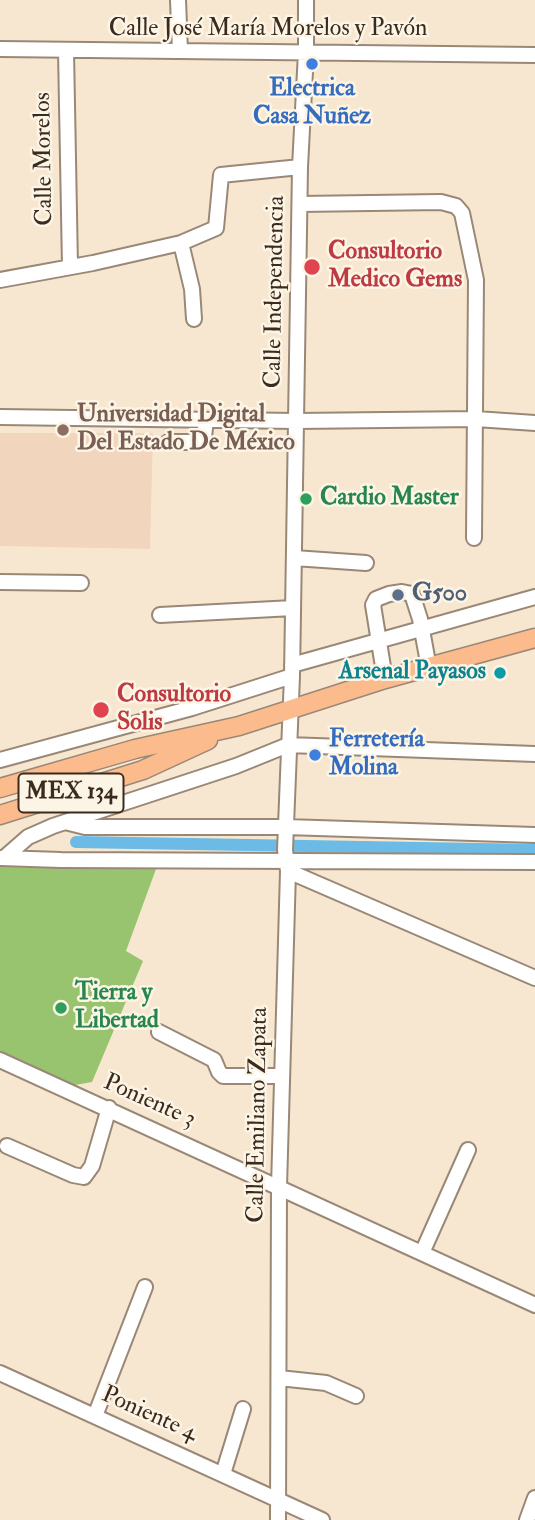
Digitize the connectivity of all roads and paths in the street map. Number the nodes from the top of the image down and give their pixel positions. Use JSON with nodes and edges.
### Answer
{"nodes":[{"id":1,"x":178,"y":0,"type":"edge"},
{"id":2,"x":306,"y":0,"type":"edge"},
{"id":3,"x":0,"y":49,"type":"edge"},
{"id":4,"x":66,"y":51,"type":"junction"},
{"id":5,"x":180,"y":51,"type":"junction"},
{"id":6,"x":306,"y":52,"type":"junction"},
{"id":7,"x":535,"y":55,"type":"edge"},
{"id":8,"x":300,"y":167,"type":"junction"},
{"id":9,"x":300,"y":204,"type":"junction"},
{"id":10,"x":181,"y":243,"type":"junction"},
{"id":11,"x":70,"y":267,"type":"junction"},
{"id":12,"x":0,"y":280,"type":"edge"},
{"id":13,"x":194,"y":319,"type":"dead end"},
{"id":14,"x":0,"y":417,"type":"edge"},
{"id":15,"x":476,"y":419,"type":"junction"},
{"id":16,"x":205,"y":420,"type":"junction"},
{"id":17,"x":296,"y":421,"type":"junction"},
{"id":18,"x":535,"y":423,"type":"edge"},
{"id":19,"x":168,"y":442,"type":"dead end"},
{"id":20,"x":474,"y":538,"type":"dead end"},
{"id":21,"x":294,"y":558,"type":"junction"},
{"id":22,"x":366,"y":563,"type":"dead end"},
{"id":23,"x":0,"y":582,"type":"edge"},
{"id":24,"x":81,"y":583,"type":"dead end"},
{"id":25,"x":535,"y":597,"type":"edge"},
{"id":26,"x":293,"y":608,"type":"junction"},
{"id":27,"x":160,"y":615,"type":"dead end"},
{"id":28,"x":421,"y":629,"type":"junction"},
{"id":29,"x":535,"y":638,"type":"edge"},
{"id":30,"x":379,"y":641,"type":"junction"},
{"id":31,"x":429,"y":668,"type":"junction"},
{"id":32,"x":292,"y":670,"type":"junction"},
{"id":33,"x":385,"y":679,"type":"junction"},
{"id":34,"x":290,"y":711,"type":"junction"},
{"id":35,"x":240,"y":726,"type":"junction"},
{"id":36,"x":288,"y":745,"type":"junction"},
{"id":37,"x":535,"y":754,"type":"edge"},
{"id":38,"x":0,"y":760,"type":"edge"},
{"id":39,"x":0,"y":788,"type":"edge"},
{"id":40,"x":0,"y":815,"type":"edge"},
{"id":41,"x":65,"y":822,"type":"junction"},
{"id":42,"x":535,"y":835,"type":"edge"},
{"id":43,"x":286,"y":849,"type":"junction"},
{"id":44,"x":2,"y":858,"type":"edge"},
{"id":45,"x":535,"y":862,"type":"edge"},
{"id":46,"x":535,"y":978,"type":"edge"},
{"id":47,"x":159,"y":1032,"type":"dead end"},
{"id":48,"x":0,"y":1060,"type":"edge"},
{"id":49,"x":282,"y":1076,"type":"junction"},
{"id":50,"x":108,"y":1108,"type":"junction"},
{"id":51,"x":7,"y":1146,"type":"dead end"},
{"id":52,"x":468,"y":1150,"type":"dead end"},
{"id":53,"x":279,"y":1187,"type":"junction"},
{"id":54,"x":422,"y":1253,"type":"junction"},
{"id":55,"x":145,"y":1287,"type":"dead end"},
{"id":56,"x":535,"y":1305,"type":"edge"},
{"id":57,"x":0,"y":1373,"type":"edge"},
{"id":58,"x":279,"y":1377,"type":"junction"},
{"id":59,"x":356,"y":1396,"type":"dead end"},
{"id":60,"x":243,"y":1409,"type":"dead end"},
{"id":61,"x":96,"y":1416,"type":"junction"},
{"id":62,"x":223,"y":1474,"type":"junction"},
{"id":63,"x":535,"y":1498,"type":"edge"},
{"id":64,"x":278,"y":1499,"type":"junction"},
{"id":65,"x":278,"y":1520,"type":"edge"},
{"id":66,"x":322,"y":1520,"type":"edge"},
{"id":67,"x":527,"y":1520,"type":"edge"}],
"edges":[{"from":1,"to":5,"type":"street"},
{"from":2,"to":6,"type":"street","name":"Calle Independencia"},
{"from":3,"to":4,"type":"street","name":"Calle José María Morelos y Pavón"},
{"from":4,"to":5,"type":"street","name":"Calle José María Morelos y Pavón"},
{"from":4,"to":11,"type":"street","name":"Calle Morelos"},
{"from":5,"to":6,"type":"street","name":"Calle José María Morelos y Pavón"},
{"from":6,"to":7,"type":"street","name":"Calle José María Morelos y Pavón"},
{"from":6,"to":8,"type":"street","name":"Calle Independencia"},
{"from":8,"to":9,"type":"street","name":"Calle Independencia"},
{"from":8,"to":10,"type":"street"},
{"from":9,"to":15,"type":"street"},
{"from":9,"to":17,"type":"street","name":"Calle Independencia"},
{"from":10,"to":11,"type":"street"},
{"from":10,"to":13,"type":"street"},
{"from":11,"to":12,"type":"street"},
{"from":14,"to":16,"type":"street"},
{"from":15,"to":17,"type":"street"},
{"from":15,"to":18,"type":"street"},
{"from":15,"to":20,"type":"street"},
{"from":16,"to":17,"type":"street"},
{"from":16,"to":19,"type":"street"},
{"from":17,"to":21,"type":"street","name":"Calle Independencia"},
{"from":21,"to":22,"type":"street"},
{"from":21,"to":26,"type":"street","name":"Calle Independencia"},
{"from":23,"to":24,"type":"street"},
{"from":25,"to":28,"type":"street"},
{"from":26,"to":27,"type":"street"},
{"from":26,"to":32,"type":"street","name":"Calle Independencia"},
{"from":28,"to":30,"type":"street"},
{"from":28,"to":30,"type":"street"},
{"from":28,"to":31,"type":"street"},
{"from":29,"to":31,"type":"main road","number":"MEX 134"},
{"from":30,"to":32,"type":"street"},
{"from":30,"to":33,"type":"street"},
{"from":31,"to":33,"type":"main road","number":"MEX 134"},
{"from":32,"to":34,"type":"street","name":"Calle Independencia"},
{"from":32,"to":38,"type":"street"},
{"from":33,"to":34,"type":"main road","number":"MEX 134"},
{"from":34,"to":35,"type":"main road","number":"MEX 134"},
{"from":34,"to":36,"type":"street","name":"Calle Emiliano Zapata"},
{"from":35,"to":39,"type":"main road","number":"MEX 134"},
{"from":35,"to":40,"type":"main road","number":"MEX 134"},
{"from":36,"to":37,"type":"street"},
{"from":36,"to":41,"type":"street"},
{"from":36,"to":43,"type":"street","name":"Calle Emiliano Zapata"},
{"from":41,"to":43,"type":"street"},
{"from":41,"to":44,"type":"street"},
{"from":42,"to":43,"type":"street"},
{"from":43,"to":44,"type":"street"},
{"from":43,"to":45,"type":"street"},
{"from":43,"to":46,"type":"street"},
{"from":43,"to":49,"type":"street","name":"Calle Emiliano Zapata"},
{"from":47,"to":49,"type":"street"},
{"from":48,"to":50,"type":"street","name":"Poniente 3"},
{"from":49,"to":53,"type":"street","name":"Calle Emiliano Zapata"},
{"from":50,"to":51,"type":"street"},
{"from":50,"to":53,"type":"street","name":"Poniente 3"},
{"from":52,"to":54,"type":"street"},
{"from":53,"to":54,"type":"street","name":"Poniente 3"},
{"from":53,"to":58,"type":"street","name":"Calle Emiliano Zapata"},
{"from":54,"to":56,"type":"street","name":"Poniente 3"},
{"from":55,"to":61,"type":"street"},
{"from":57,"to":61,"type":"street","name":"Poniente 4"},
{"from":58,"to":59,"type":"street"},
{"from":58,"to":64,"type":"street","name":"Calle Emiliano Zapata"},
{"from":60,"to":62,"type":"street"},
{"from":61,"to":62,"type":"street","name":"Poniente 4"},
{"from":62,"to":64,"type":"street","name":"Poniente 4"},
{"from":63,"to":67,"type":"street"},
{"from":64,"to":65,"type":"street","name":"Calle Emiliano Zapata"},
{"from":64,"to":66,"type":"street","name":"Poniente 4"}]}
